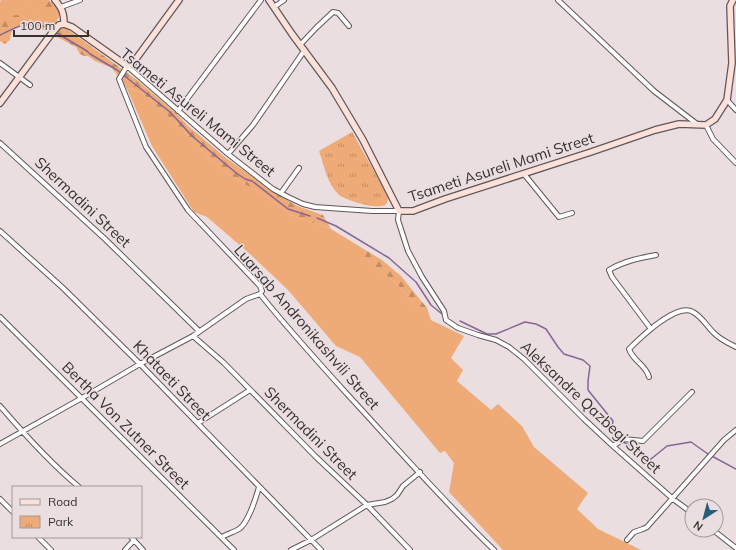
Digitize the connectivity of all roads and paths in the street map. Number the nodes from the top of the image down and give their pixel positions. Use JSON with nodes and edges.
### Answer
{"nodes":[{"id":1,"x":55,"y":0,"type":"edge"},
{"id":2,"x":80,"y":0,"type":"edge"},
{"id":3,"x":179,"y":0,"type":"edge"},
{"id":4,"x":261,"y":0,"type":"edge"},
{"id":5,"x":269,"y":0,"type":"edge"},
{"id":6,"x":284,"y":0,"type":"edge"},
{"id":7,"x":558,"y":0,"type":"edge"},
{"id":8,"x":733,"y":0,"type":"edge"},
{"id":9,"x":61,"y":7,"type":"junction"},
{"id":10,"x":274,"y":7,"type":"junction"},
{"id":11,"x":730,"y":22,"type":"junction"},
{"id":12,"x":64,"y":24,"type":"junction"},
{"id":13,"x":349,"y":26,"type":"dead end"},
{"id":14,"x":736,"y":27,"type":"edge"},
{"id":15,"x":300,"y":45,"type":"junction"},
{"id":16,"x":304,"y":51,"type":"junction"},
{"id":17,"x":0,"y":62,"type":"edge"},
{"id":18,"x":126,"y":68,"type":"junction"},
{"id":19,"x":20,"y":77,"type":"junction"},
{"id":20,"x":30,"y":84,"type":"dead end"},
{"id":21,"x":727,"y":100,"type":"junction"},
{"id":22,"x":0,"y":104,"type":"edge"},
{"id":23,"x":178,"y":110,"type":"junction"},
{"id":24,"x":736,"y":110,"type":"edge"},
{"id":25,"x":697,"y":124,"type":"junction"},
{"id":26,"x":706,"y":124,"type":"junction"},
{"id":27,"x":0,"y":143,"type":"edge"},
{"id":28,"x":228,"y":154,"type":"junction"},
{"id":29,"x":736,"y":163,"type":"edge"},
{"id":30,"x":299,"y":168,"type":"dead end"},
{"id":31,"x":524,"y":174,"type":"junction"},
{"id":32,"x":281,"y":193,"type":"junction"},
{"id":33,"x":399,"y":211,"type":"junction"},
{"id":34,"x":572,"y":213,"type":"dead end"},
{"id":35,"x":0,"y":231,"type":"edge"},
{"id":36,"x":656,"y":255,"type":"dead end"},
{"id":37,"x":260,"y":294,"type":"junction"},
{"id":38,"x":0,"y":317,"type":"edge"},
{"id":39,"x":651,"y":328,"type":"junction"},
{"id":40,"x":199,"y":331,"type":"junction"},
{"id":41,"x":193,"y":336,"type":"junction"},
{"id":42,"x":736,"y":347,"type":"edge"},
{"id":43,"x":140,"y":364,"type":"junction"},
{"id":44,"x":649,"y":377,"type":"dead end"},
{"id":45,"x":250,"y":390,"type":"junction"},
{"id":46,"x":692,"y":392,"type":"dead end"},
{"id":47,"x":82,"y":398,"type":"junction"},
{"id":48,"x":0,"y":406,"type":"edge"},
{"id":49,"x":198,"y":423,"type":"junction"},
{"id":50,"x":736,"y":430,"type":"edge"},
{"id":51,"x":22,"y":431,"type":"junction"},
{"id":52,"x":0,"y":444,"type":"edge"},
{"id":53,"x":614,"y":445,"type":"junction"},
{"id":54,"x":420,"y":472,"type":"junction"},
{"id":55,"x":78,"y":486,"type":"edge"},
{"id":56,"x":259,"y":487,"type":"junction"},
{"id":57,"x":0,"y":499,"type":"edge"},
{"id":58,"x":673,"y":499,"type":"junction"},
{"id":59,"x":367,"y":505,"type":"junction"},
{"id":60,"x":684,"y":508,"type":"edge"},
{"id":61,"x":12,"y":511,"type":"edge"},
{"id":62,"x":222,"y":537,"type":"junction"},
{"id":63,"x":39,"y":538,"type":"edge"},
{"id":64,"x":723,"y":538,"type":"edge"},
{"id":65,"x":132,"y":539,"type":"edge"},
{"id":66,"x":311,"y":540,"type":"junction"},
{"id":67,"x":627,"y":540,"type":"dead end"},
{"id":68,"x":736,"y":548,"type":"edge"},
{"id":69,"x":51,"y":550,"type":"edge"},
{"id":70,"x":125,"y":550,"type":"edge"},
{"id":71,"x":143,"y":550,"type":"edge"},
{"id":72,"x":234,"y":550,"type":"edge"},
{"id":73,"x":291,"y":550,"type":"edge"},
{"id":74,"x":321,"y":550,"type":"edge"},
{"id":75,"x":410,"y":550,"type":"edge"},
{"id":76,"x":494,"y":550,"type":"edge"}],
"edges":[{"from":1,"to":9,"type":"street"},
{"from":2,"to":9,"type":"street"},
{"from":3,"to":18,"type":"street"},
{"from":4,"to":23,"type":"street"},
{"from":5,"to":10,"type":"street"},
{"from":6,"to":10,"type":"street"},
{"from":7,"to":25,"type":"street"},
{"from":8,"to":11,"type":"street"},
{"from":9,"to":12,"type":"street"},
{"from":10,"to":15,"type":"street"},
{"from":11,"to":14,"type":"street"},
{"from":11,"to":21,"type":"street"},
{"from":12,"to":18,"type":"street","name":"Tsameti Asureli Mami Street"},
{"from":12,"to":19,"type":"street"},
{"from":13,"to":15,"type":"street"},
{"from":15,"to":16,"type":"street"},
{"from":16,"to":28,"type":"street"},
{"from":16,"to":33,"type":"street"},
{"from":17,"to":19,"type":"street"},
{"from":18,"to":23,"type":"street","name":"Tsameti Asureli Mami Street"},
{"from":18,"to":37,"type":"street","name":"Luarsab Andronikashvili Street"},
{"from":19,"to":20,"type":"street"},
{"from":19,"to":22,"type":"street"},
{"from":21,"to":24,"type":"street"},
{"from":21,"to":26,"type":"street"},
{"from":23,"to":28,"type":"street","name":"Tsameti Asureli Mami Street"},
{"from":25,"to":26,"type":"street","name":"Tsameti Asureli Mami Street"},
{"from":25,"to":31,"type":"street","name":"Tsameti Asureli Mami Street"},
{"from":26,"to":29,"type":"street"},
{"from":27,"to":40,"type":"street","name":"Shermadini Street"},
{"from":28,"to":32,"type":"street","name":"Tsameti Asureli Mami Street"},
{"from":30,"to":32,"type":"street"},
{"from":31,"to":33,"type":"street","name":"Tsameti Asureli Mami Street"},
{"from":31,"to":34,"type":"street"},
{"from":32,"to":33,"type":"street","name":"Tsameti Asureli Mami Street"},
{"from":33,"to":53,"type":"street","name":"Aleksandre Qazbegi Street"},
{"from":35,"to":43,"type":"street","name":"Khataeti Street"},
{"from":36,"to":39,"type":"street"},
{"from":37,"to":40,"type":"street"},
{"from":37,"to":54,"type":"street","name":"Luarsab Andronikashvili Street"},
{"from":38,"to":47,"type":"street","name":"Bertha Von Zutner Street"},
{"from":39,"to":42,"type":"street"},
{"from":39,"to":44,"type":"street"},
{"from":40,"to":41,"type":"street"},
{"from":41,"to":43,"type":"street"},
{"from":41,"to":45,"type":"street","name":"Shermadini Street"},
{"from":43,"to":47,"type":"street"},
{"from":43,"to":49,"type":"street","name":"Khataeti Street"},
{"from":45,"to":49,"type":"street"},
{"from":45,"to":59,"type":"street","name":"Shermadini Street"},
{"from":46,"to":53,"type":"street"},
{"from":47,"to":51,"type":"street"},
{"from":47,"to":62,"type":"street","name":"Bertha Von Zutner Street"},
{"from":48,"to":51,"type":"street"},
{"from":49,"to":56,"type":"street","name":"Khataeti Street"},
{"from":50,"to":58,"type":"street"},
{"from":51,"to":52,"type":"street"},
{"from":51,"to":55,"type":"street"},
{"from":53,"to":58,"type":"street","name":"Aleksandre Qazbegi Street"},
{"from":54,"to":59,"type":"street"},
{"from":54,"to":76,"type":"street","name":"Luarsab Andronikashvili Street"},
{"from":56,"to":62,"type":"street"},
{"from":56,"to":66,"type":"street","name":"Khataeti Street"},
{"from":57,"to":61,"type":"street"},
{"from":58,"to":60,"type":"street","name":"Aleksandre Qazbegi Street"},
{"from":58,"to":67,"type":"street"},
{"from":59,"to":66,"type":"street"},
{"from":59,"to":75,"type":"street","name":"Shermadini Street"},
{"from":62,"to":72,"type":"street","name":"Bertha Von Zutner Street"},
{"from":63,"to":69,"type":"street"},
{"from":64,"to":68,"type":"street"},
{"from":65,"to":70,"type":"street"},
{"from":65,"to":71,"type":"street"},
{"from":66,"to":73,"type":"street"},
{"from":66,"to":74,"type":"street","name":"Khataeti Street"}]}
